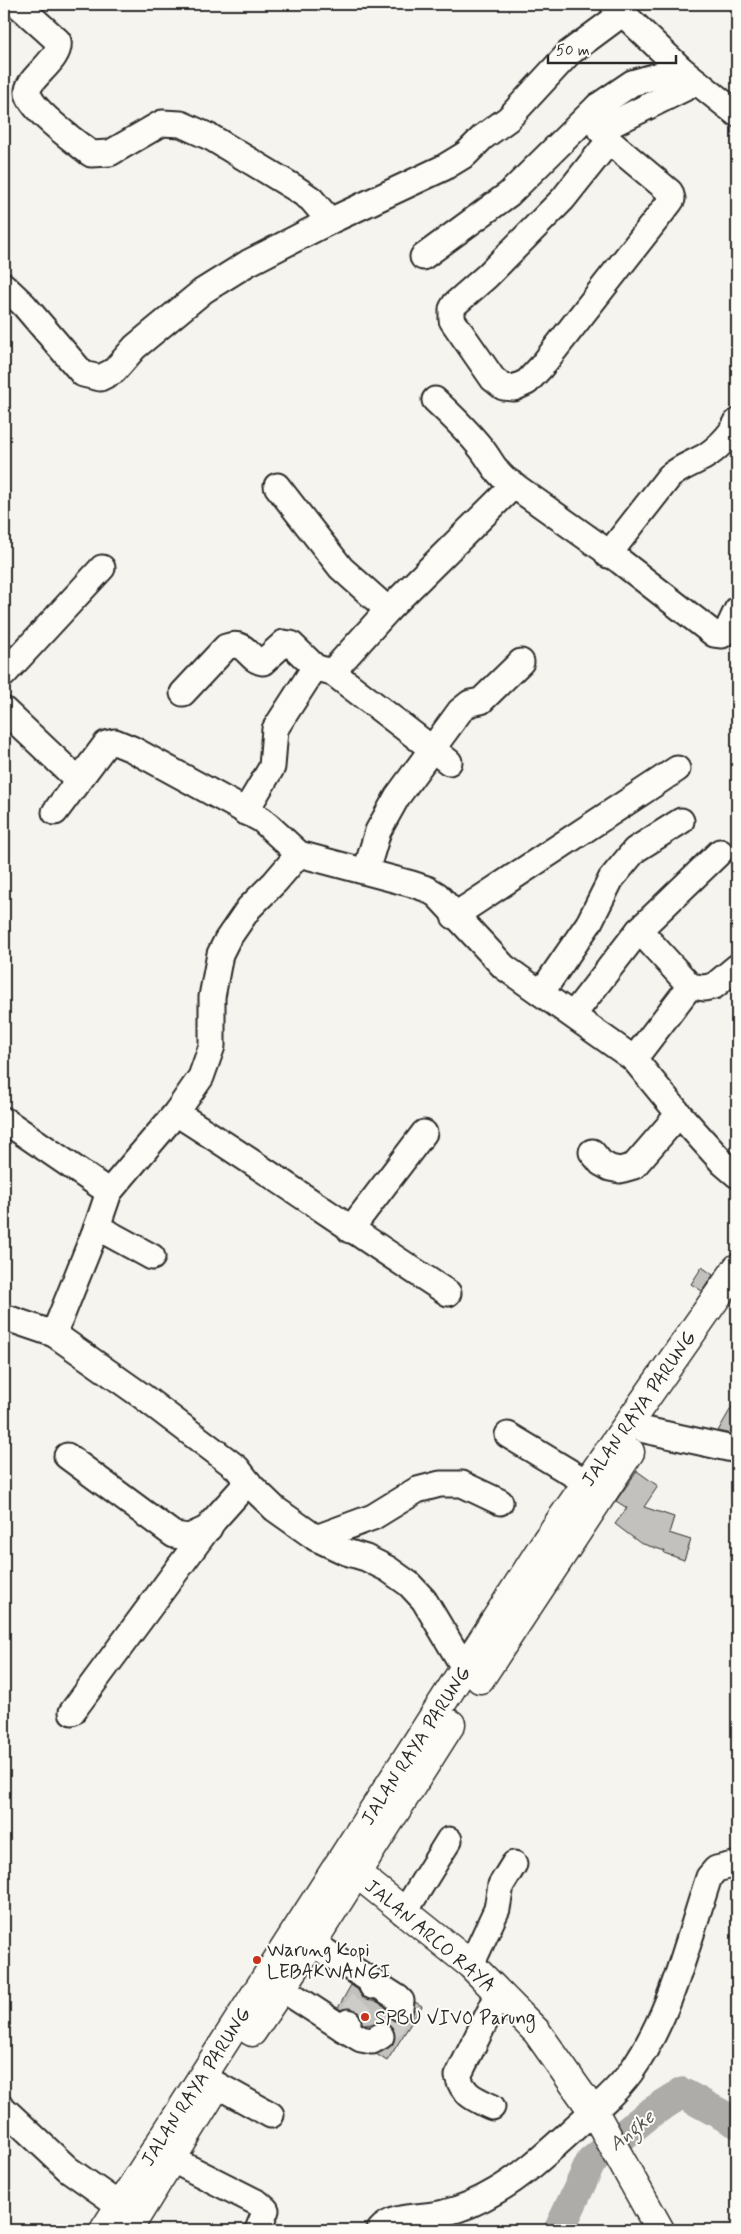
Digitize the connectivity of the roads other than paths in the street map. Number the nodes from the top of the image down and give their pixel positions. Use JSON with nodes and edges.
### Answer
{"nodes":[{"id":1,"x":17,"y":4,"type":"edge"},
{"id":2,"x":618,"y":8,"type":"edge"},
{"id":3,"x":689,"y":75,"type":"junction"},
{"id":4,"x":737,"y":114,"type":"edge"},
{"id":5,"x":602,"y":126,"type":"junction"},
{"id":6,"x":330,"y":221,"type":"junction"},
{"id":7,"x":423,"y":257,"type":"dead end"},
{"id":8,"x":4,"y":286,"type":"edge"},
{"id":9,"x":435,"y":400,"type":"dead end"},
{"id":10,"x":737,"y":422,"type":"edge"},
{"id":11,"x":277,"y":486,"type":"dead end"},
{"id":12,"x":514,"y":486,"type":"junction"},
{"id":13,"x":608,"y":554,"type":"junction"},
{"id":14,"x":102,"y":568,"type":"dead end"},
{"id":15,"x":388,"y":610,"type":"junction"},
{"id":16,"x":737,"y":610,"type":"edge"},
{"id":17,"x":522,"y":662,"type":"dead end"},
{"id":18,"x":324,"y":669,"type":"junction"},
{"id":19,"x":4,"y":674,"type":"edge"},
{"id":20,"x":183,"y":693,"type":"dead end"},
{"id":21,"x":4,"y":710,"type":"edge"},
{"id":22,"x":441,"y":756,"type":"junction"},
{"id":23,"x":677,"y":769,"type":"dead end"},
{"id":24,"x":78,"y":780,"type":"junction"},
{"id":25,"x":55,"y":812,"type":"dead end"},
{"id":26,"x":245,"y":812,"type":"junction"},
{"id":27,"x":681,"y":821,"type":"dead end"},
{"id":28,"x":720,"y":852,"type":"dead end"},
{"id":29,"x":299,"y":854,"type":"junction"},
{"id":30,"x":366,"y":871,"type":"junction"},
{"id":31,"x":454,"y":916,"type":"junction"},
{"id":32,"x":638,"y":930,"type":"junction"},
{"id":33,"x":737,"y":967,"type":"edge"},
{"id":34,"x":690,"y":986,"type":"junction"},
{"id":35,"x":541,"y":993,"type":"junction"},
{"id":36,"x":573,"y":1015,"type":"junction"},
{"id":37,"x":634,"y":1059,"type":"junction"},
{"id":38,"x":176,"y":1113,"type":"junction"},
{"id":39,"x":679,"y":1114,"type":"junction"},
{"id":40,"x":4,"y":1120,"type":"edge"},
{"id":41,"x":424,"y":1133,"type":"dead end"},
{"id":42,"x":592,"y":1152,"type":"dead end"},
{"id":43,"x":737,"y":1175,"type":"edge"},
{"id":44,"x":109,"y":1192,"type":"junction"},
{"id":45,"x":97,"y":1227,"type":"junction"},
{"id":46,"x":350,"y":1230,"type":"junction"},
{"id":47,"x":152,"y":1257,"type":"dead end"},
{"id":48,"x":734,"y":1285,"type":"edge"},
{"id":49,"x":448,"y":1294,"type":"dead end"},
{"id":50,"x":4,"y":1317,"type":"edge"},
{"id":51,"x":54,"y":1334,"type":"junction"},
{"id":52,"x":645,"y":1430,"type":"junction"},
{"id":53,"x":508,"y":1435,"type":"dead end"},
{"id":54,"x":737,"y":1450,"type":"edge"},
{"id":55,"x":67,"y":1456,"type":"dead end"},
{"id":56,"x":248,"y":1482,"type":"junction"},
{"id":57,"x":586,"y":1482,"type":"junction"},
{"id":58,"x":500,"y":1502,"type":"dead end"},
{"id":59,"x":209,"y":1528,"type":"junction"},
{"id":60,"x":316,"y":1538,"type":"junction"},
{"id":61,"x":555,"y":1546,"type":"junction"},
{"id":62,"x":465,"y":1669,"type":"junction"},
{"id":63,"x":72,"y":1712,"type":"dead end"},
{"id":64,"x":449,"y":1840,"type":"dead end"},
{"id":65,"x":514,"y":1864,"type":"dead end"},
{"id":66,"x":737,"y":1864,"type":"edge"},
{"id":67,"x":355,"y":1872,"type":"junction"},
{"id":68,"x":404,"y":1913,"type":"junction"},
{"id":69,"x":312,"y":1942,"type":"junction"},
{"id":70,"x":471,"y":1966,"type":"junction"},
{"id":71,"x":281,"y":1988,"type":"junction"},
{"id":72,"x":499,"y":1993,"type":"junction"},
{"id":73,"x":400,"y":2008,"type":"dead end"},
{"id":74,"x":381,"y":2036,"type":"dead end"},
{"id":75,"x":217,"y":2085,"type":"junction"},
{"id":76,"x":492,"y":2107,"type":"dead end"},
{"id":77,"x":4,"y":2109,"type":"edge"},
{"id":78,"x":595,"y":2114,"type":"junction"},
{"id":79,"x":271,"y":2115,"type":"dead end"},
{"id":80,"x":173,"y":2160,"type":"junction"},
{"id":81,"x":124,"y":2218,"type":"edge"},
{"id":82,"x":104,"y":2230,"type":"edge"},
{"id":83,"x":258,"y":2230,"type":"edge"},
{"id":84,"x":380,"y":2230,"type":"edge"},
{"id":85,"x":660,"y":2230,"type":"edge"}],
"edges":[{"from":1,"to":6,"type":"street"},
{"from":2,"to":3,"type":"street"},
{"from":2,"to":6,"type":"street"},
{"from":3,"to":4,"type":"street"},
{"from":3,"to":5,"type":"street"},
{"from":5,"to":5,"type":"street"},
{"from":5,"to":7,"type":"street"},
{"from":6,"to":8,"type":"street"},
{"from":9,"to":12,"type":"street"},
{"from":10,"to":13,"type":"street"},
{"from":11,"to":15,"type":"street"},
{"from":12,"to":13,"type":"street"},
{"from":12,"to":15,"type":"street"},
{"from":13,"to":16,"type":"street"},
{"from":14,"to":19,"type":"street"},
{"from":15,"to":18,"type":"street"},
{"from":17,"to":22,"type":"street"},
{"from":18,"to":20,"type":"street"},
{"from":18,"to":22,"type":"street"},
{"from":18,"to":26,"type":"street"},
{"from":21,"to":24,"type":"street"},
{"from":22,"to":30,"type":"street"},
{"from":23,"to":31,"type":"street"},
{"from":24,"to":25,"type":"street"},
{"from":24,"to":26,"type":"street"},
{"from":26,"to":29,"type":"street"},
{"from":27,"to":35,"type":"street"},
{"from":28,"to":32,"type":"street"},
{"from":29,"to":30,"type":"street"},
{"from":29,"to":38,"type":"street"},
{"from":30,"to":31,"type":"street"},
{"from":31,"to":35,"type":"street"},
{"from":32,"to":34,"type":"street"},
{"from":32,"to":36,"type":"street"},
{"from":33,"to":34,"type":"street"},
{"from":34,"to":37,"type":"street"},
{"from":35,"to":36,"type":"street"},
{"from":36,"to":37,"type":"street"},
{"from":37,"to":39,"type":"street"},
{"from":38,"to":44,"type":"street"},
{"from":38,"to":46,"type":"street"},
{"from":39,"to":42,"type":"street"},
{"from":39,"to":43,"type":"street"},
{"from":40,"to":44,"type":"street"},
{"from":41,"to":46,"type":"street"},
{"from":44,"to":45,"type":"street"},
{"from":45,"to":47,"type":"street"},
{"from":45,"to":51,"type":"street"},
{"from":46,"to":49,"type":"street"},
{"from":48,"to":52,"type":"main road","name":"JALAN RAYA PARUNG"},
{"from":48,"to":57,"type":"main road","name":"JALAN RAYA PARUNG"},
{"from":50,"to":51,"type":"street"},
{"from":51,"to":56,"type":"street"},
{"from":52,"to":54,"type":"street"},
{"from":52,"to":61,"type":"main road","name":"JALAN RAYA PARUNG"},
{"from":53,"to":57,"type":"street"},
{"from":55,"to":59,"type":"street"},
{"from":56,"to":59,"type":"street"},
{"from":56,"to":60,"type":"street"},
{"from":57,"to":61,"type":"main road","name":"JALAN RAYA PARUNG"},
{"from":58,"to":60,"type":"street"},
{"from":59,"to":63,"type":"street"},
{"from":60,"to":62,"type":"street"},
{"from":61,"to":62,"type":"main road","name":"JALAN RAYA PARUNG"},
{"from":61,"to":67,"type":"main road","name":"JALAN RAYA PARUNG"},
{"from":62,"to":81,"type":"main road","name":"JALAN RAYA PARUNG"},
{"from":64,"to":68,"type":"street"},
{"from":65,"to":70,"type":"street"},
{"from":66,"to":78,"type":"street"},
{"from":67,"to":68,"type":"main road","name":"JALAN ARCO RAYA"},
{"from":67,"to":69,"type":"main road","name":"JALAN RAYA PARUNG"},
{"from":68,"to":70,"type":"main road","name":"JALAN ARCO RAYA"},
{"from":69,"to":71,"type":"main road","name":"JALAN RAYA PARUNG"},
{"from":69,"to":73,"type":"street"},
{"from":70,"to":72,"type":"main road","name":"JALAN ARCO RAYA"},
{"from":71,"to":74,"type":"street"},
{"from":71,"to":75,"type":"main road","name":"JALAN RAYA PARUNG"},
{"from":72,"to":76,"type":"street"},
{"from":72,"to":78,"type":"main road","name":"JALAN ARCO RAYA"},
{"from":75,"to":79,"type":"street"},
{"from":75,"to":80,"type":"main road","name":"JALAN RAYA PARUNG"},
{"from":77,"to":81,"type":"street"},
{"from":78,"to":84,"type":"street"},
{"from":78,"to":85,"type":"main road","name":"JALAN ARCO RAYA"},
{"from":80,"to":81,"type":"main road","name":"JALAN RAYA PARUNG"},
{"from":80,"to":83,"type":"street"},
{"from":81,"to":82,"type":"main road","name":"JALAN RAYA PARUNG"}]}
